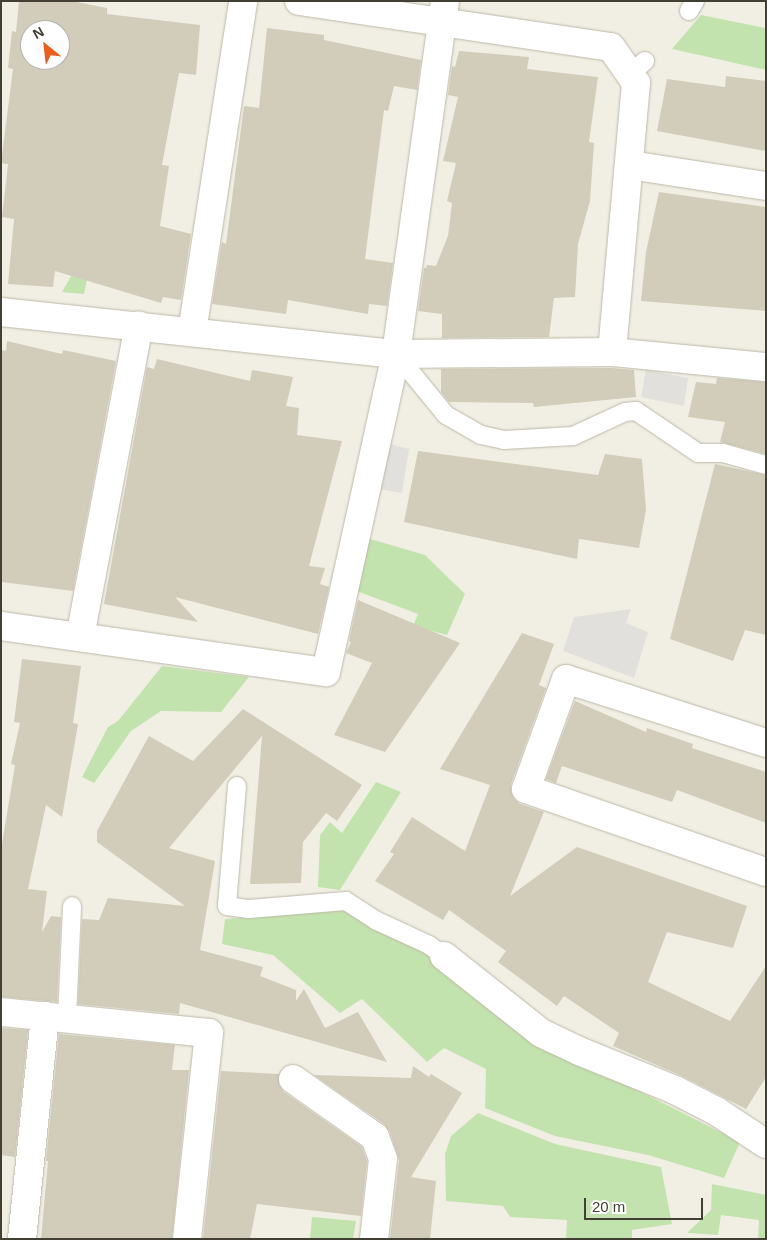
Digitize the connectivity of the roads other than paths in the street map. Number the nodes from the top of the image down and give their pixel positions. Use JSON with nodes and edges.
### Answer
{"nodes":[{"id":1,"x":243,"y":1,"type":"edge"},
{"id":2,"x":299,"y":1,"type":"edge"},
{"id":3,"x":443,"y":12,"type":"edge"},
{"id":4,"x":630,"y":165,"type":"junction"},
{"id":5,"x":766,"y":186,"type":"edge"},
{"id":6,"x":1,"y":312,"type":"edge"},
{"id":7,"x":138,"y":326,"type":"junction"},
{"id":8,"x":192,"y":332,"type":"junction"},
{"id":9,"x":612,"y":352,"type":"junction"},
{"id":10,"x":396,"y":354,"type":"junction"},
{"id":11,"x":766,"y":367,"type":"edge"},
{"id":12,"x":766,"y":465,"type":"edge"},
{"id":13,"x":1,"y":626,"type":"edge"},
{"id":14,"x":80,"y":637,"type":"junction"},
{"id":15,"x":766,"y":742,"type":"edge"},
{"id":16,"x":237,"y":786,"type":"dead end"},
{"id":17,"x":766,"y":872,"type":"edge"},
{"id":18,"x":72,"y":906,"type":"dead end"},
{"id":19,"x":444,"y":956,"type":"joint"},
{"id":20,"x":1,"y":1012,"type":"edge"},
{"id":21,"x":56,"y":1017,"type":"junction"},
{"id":22,"x":293,"y":1079,"type":"dead end"},
{"id":23,"x":766,"y":1144,"type":"edge"},
{"id":24,"x":22,"y":1239,"type":"edge"},
{"id":25,"x":187,"y":1239,"type":"edge"},
{"id":26,"x":374,"y":1239,"type":"edge"}],
"edges":[{"from":1,"to":8,"type":"street"},
{"from":2,"to":3,"type":"street"},
{"from":3,"to":4,"type":"street"},
{"from":3,"to":10,"type":"street"},
{"from":4,"to":5,"type":"street"},
{"from":4,"to":9,"type":"street"},
{"from":6,"to":7,"type":"street"},
{"from":7,"to":8,"type":"street"},
{"from":7,"to":14,"type":"street"},
{"from":8,"to":10,"type":"street"},
{"from":9,"to":10,"type":"street"},
{"from":9,"to":11,"type":"street"},
{"from":10,"to":12,"type":"lane"},
{"from":10,"to":14,"type":"street"},
{"from":13,"to":14,"type":"street"},
{"from":15,"to":17,"type":"street"},
{"from":16,"to":19,"type":"lane"},
{"from":18,"to":21,"type":"lane"},
{"from":19,"to":23,"type":"street"},
{"from":20,"to":21,"type":"street"},
{"from":21,"to":24,"type":"street"},
{"from":21,"to":25,"type":"street"},
{"from":22,"to":26,"type":"street"}]}
